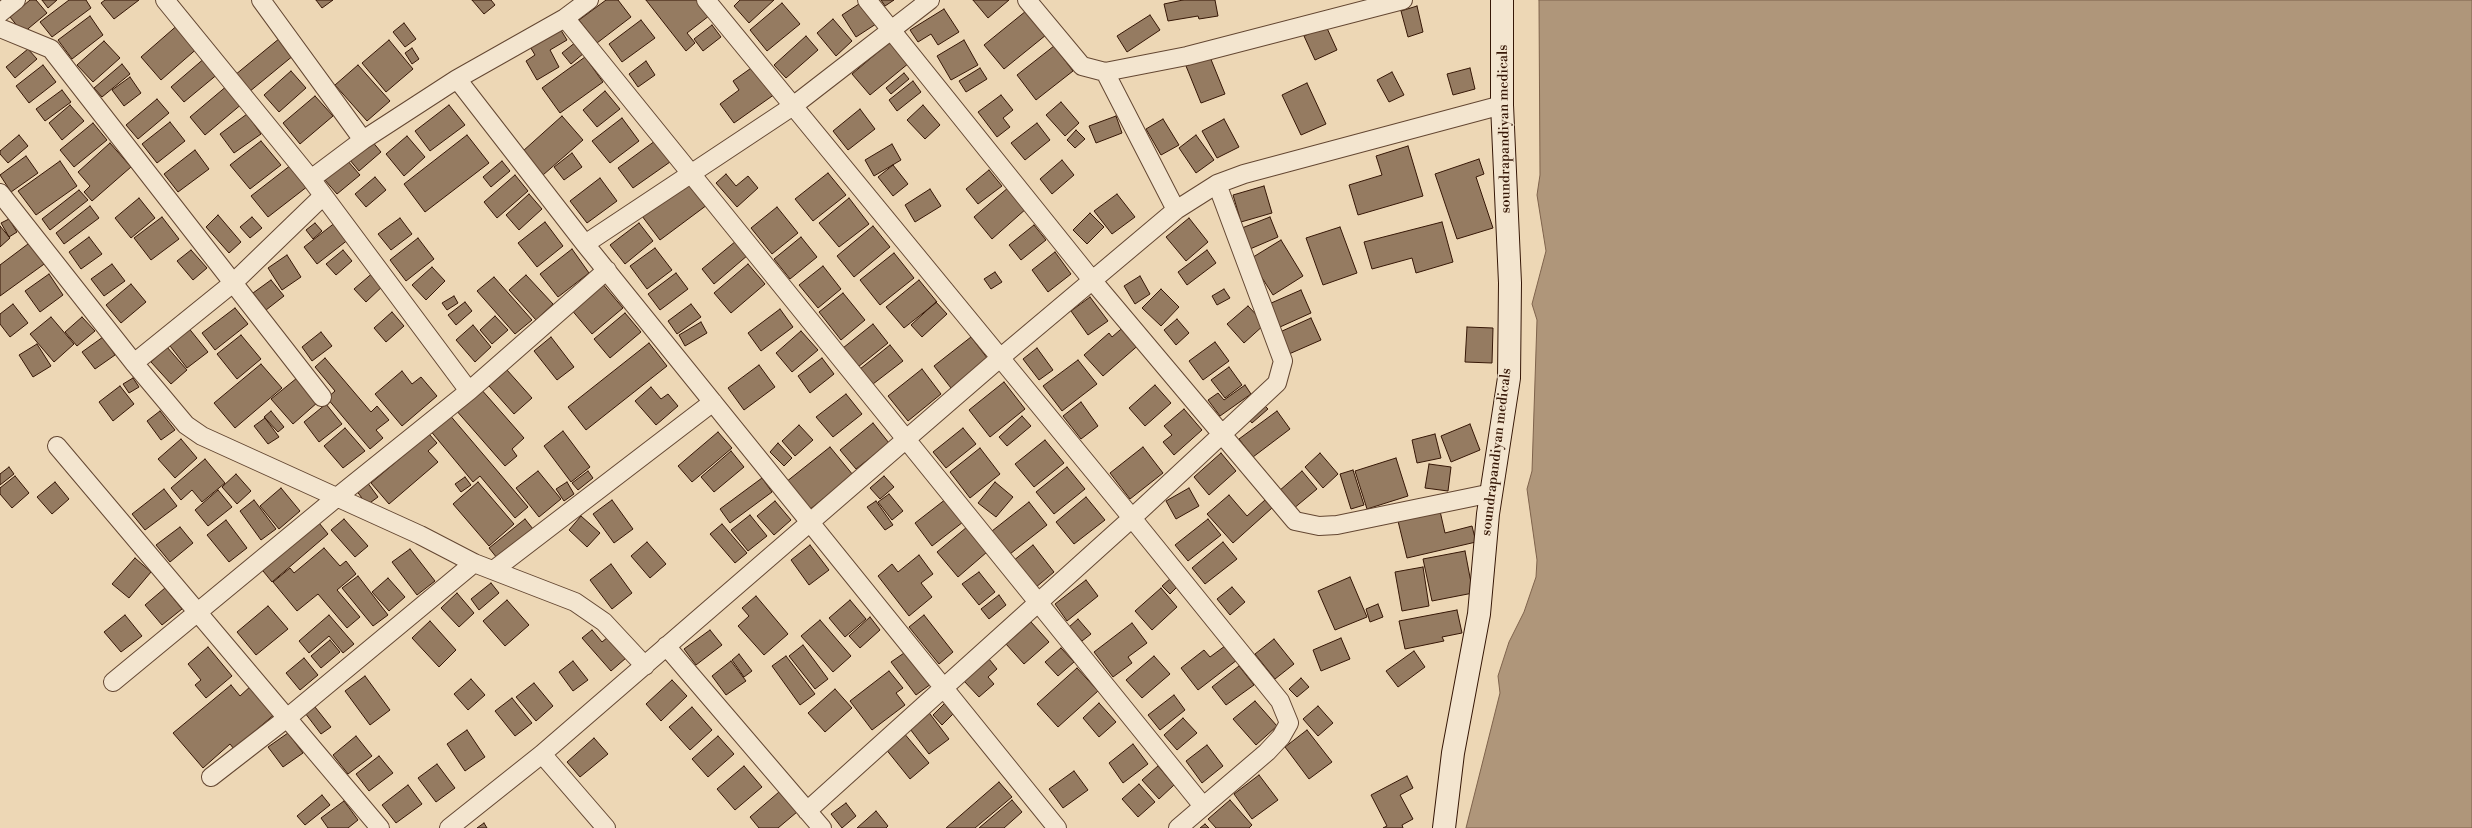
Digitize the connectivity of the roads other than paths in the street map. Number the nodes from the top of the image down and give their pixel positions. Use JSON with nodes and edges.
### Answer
{"nodes":[{"id":1,"x":16,"y":0,"type":"edge"},
{"id":2,"x":165,"y":0,"type":"edge"},
{"id":3,"x":589,"y":0,"type":"edge"},
{"id":4,"x":706,"y":0,"type":"edge"},
{"id":5,"x":867,"y":0,"type":"edge"},
{"id":6,"x":930,"y":0,"type":"edge"},
{"id":7,"x":1027,"y":0,"type":"edge"},
{"id":8,"x":1403,"y":0,"type":"edge"},
{"id":9,"x":1502,"y":0,"type":"edge"},
{"id":10,"x":263,"y":1,"type":"edge"},
{"id":11,"x":0,"y":13,"type":"edge"},
{"id":12,"x":565,"y":18,"type":"junction"},
{"id":13,"x":0,"y":28,"type":"edge"},
{"id":14,"x":890,"y":30,"type":"junction"},
{"id":15,"x":1105,"y":72,"type":"junction"},
{"id":16,"x":457,"y":79,"type":"junction"},
{"id":17,"x":1502,"y":105,"type":"junction"},
{"id":18,"x":793,"y":106,"type":"junction"},
{"id":19,"x":363,"y":140,"type":"junction"},
{"id":20,"x":692,"y":175,"type":"junction"},
{"id":21,"x":311,"y":179,"type":"junction"},
{"id":22,"x":1217,"y":184,"type":"junction"},
{"id":23,"x":0,"y":193,"type":"edge"},
{"id":24,"x":323,"y":196,"type":"junction"},
{"id":25,"x":1176,"y":210,"type":"junction"},
{"id":26,"x":585,"y":244,"type":"junction"},
{"id":27,"x":607,"y":270,"type":"junction"},
{"id":28,"x":1092,"y":280,"type":"junction"},
{"id":29,"x":233,"y":283,"type":"junction"},
{"id":30,"x":1000,"y":358,"type":"junction"},
{"id":31,"x":134,"y":363,"type":"junction"},
{"id":32,"x":469,"y":391,"type":"junction"},
{"id":33,"x":322,"y":397,"type":"dead end"},
{"id":34,"x":713,"y":402,"type":"junction"},
{"id":35,"x":1221,"y":433,"type":"junction"},
{"id":36,"x":906,"y":439,"type":"junction"},
{"id":37,"x":57,"y":446,"type":"dead end"},
{"id":38,"x":1492,"y":493,"type":"junction"},
{"id":39,"x":336,"y":498,"type":"junction"},
{"id":40,"x":1132,"y":518,"type":"junction"},
{"id":41,"x":810,"y":522,"type":"junction"},
{"id":42,"x":474,"y":563,"type":"junction"},
{"id":43,"x":495,"y":569,"type":"junction"},
{"id":44,"x":1038,"y":602,"type":"junction"},
{"id":45,"x":196,"y":613,"type":"junction"},
{"id":46,"x":666,"y":646,"type":"junction"},
{"id":47,"x":645,"y":666,"type":"junction"},
{"id":48,"x":113,"y":682,"type":"dead end"},
{"id":49,"x":943,"y":686,"type":"junction"},
{"id":50,"x":287,"y":718,"type":"junction"},
{"id":51,"x":542,"y":754,"type":"junction"},
{"id":52,"x":211,"y":777,"type":"dead end"},
{"id":53,"x":1203,"y":806,"type":"junction"},
{"id":54,"x":807,"y":811,"type":"junction"},
{"id":55,"x":380,"y":828,"type":"edge"},
{"id":56,"x":448,"y":828,"type":"edge"},
{"id":57,"x":606,"y":828,"type":"edge"},
{"id":58,"x":822,"y":828,"type":"edge"},
{"id":59,"x":1057,"y":828,"type":"edge"},
{"id":60,"x":1178,"y":828,"type":"edge"},
{"id":61,"x":1444,"y":828,"type":"edge"}],
"edges":[{"from":1,"to":11,"type":"street"},
{"from":2,"to":21,"type":"street"},
{"from":3,"to":12,"type":"street"},
{"from":4,"to":18,"type":"street"},
{"from":5,"to":14,"type":"street"},
{"from":6,"to":14,"type":"street"},
{"from":7,"to":15,"type":"street"},
{"from":8,"to":15,"type":"street"},
{"from":9,"to":17,"type":"main road","name":"soundrapandiyan medicals"},
{"from":10,"to":19,"type":"street"},
{"from":12,"to":16,"type":"street"},
{"from":12,"to":20,"type":"street"},
{"from":13,"to":29,"type":"street"},
{"from":14,"to":18,"type":"street"},
{"from":14,"to":28,"type":"street"},
{"from":15,"to":25,"type":"street"},
{"from":16,"to":19,"type":"street"},
{"from":16,"to":26,"type":"street"},
{"from":17,"to":22,"type":"street"},
{"from":17,"to":38,"type":"main road","name":"soundrapandiyan medicals"},
{"from":18,"to":20,"type":"street"},
{"from":18,"to":30,"type":"street"},
{"from":19,"to":21,"type":"street"},
{"from":20,"to":26,"type":"street"},
{"from":20,"to":36,"type":"street"},
{"from":21,"to":24,"type":"street"},
{"from":22,"to":25,"type":"street"},
{"from":22,"to":35,"type":"street"},
{"from":23,"to":31,"type":"street"},
{"from":24,"to":29,"type":"street"},
{"from":24,"to":32,"type":"street"},
{"from":25,"to":28,"type":"street"},
{"from":26,"to":27,"type":"street"},
{"from":27,"to":32,"type":"street"},
{"from":27,"to":34,"type":"street"},
{"from":28,"to":30,"type":"street"},
{"from":28,"to":35,"type":"street"},
{"from":29,"to":31,"type":"street"},
{"from":29,"to":33,"type":"street"},
{"from":30,"to":36,"type":"street"},
{"from":30,"to":40,"type":"street"},
{"from":31,"to":39,"type":"street"},
{"from":32,"to":39,"type":"street"},
{"from":34,"to":41,"type":"street"},
{"from":34,"to":43,"type":"street"},
{"from":35,"to":38,"type":"street"},
{"from":35,"to":40,"type":"street"},
{"from":36,"to":41,"type":"street"},
{"from":36,"to":44,"type":"street"},
{"from":37,"to":45,"type":"street"},
{"from":38,"to":61,"type":"main road","name":"soundrapandiyan medicals"},
{"from":39,"to":42,"type":"street"},
{"from":39,"to":45,"type":"street"},
{"from":40,"to":44,"type":"street"},
{"from":40,"to":53,"type":"street"},
{"from":41,"to":46,"type":"street"},
{"from":41,"to":49,"type":"street"},
{"from":42,"to":43,"type":"street"},
{"from":42,"to":50,"type":"street"},
{"from":43,"to":47,"type":"street"},
{"from":44,"to":49,"type":"street"},
{"from":44,"to":53,"type":"street"},
{"from":45,"to":48,"type":"street"},
{"from":45,"to":50,"type":"street"},
{"from":46,"to":47,"type":"street"},
{"from":46,"to":54,"type":"street"},
{"from":47,"to":51,"type":"street"},
{"from":49,"to":54,"type":"street"},
{"from":49,"to":59,"type":"street"},
{"from":50,"to":52,"type":"street"},
{"from":50,"to":55,"type":"street"},
{"from":51,"to":56,"type":"street"},
{"from":51,"to":57,"type":"street"},
{"from":53,"to":60,"type":"street"},
{"from":54,"to":58,"type":"street"}]}
